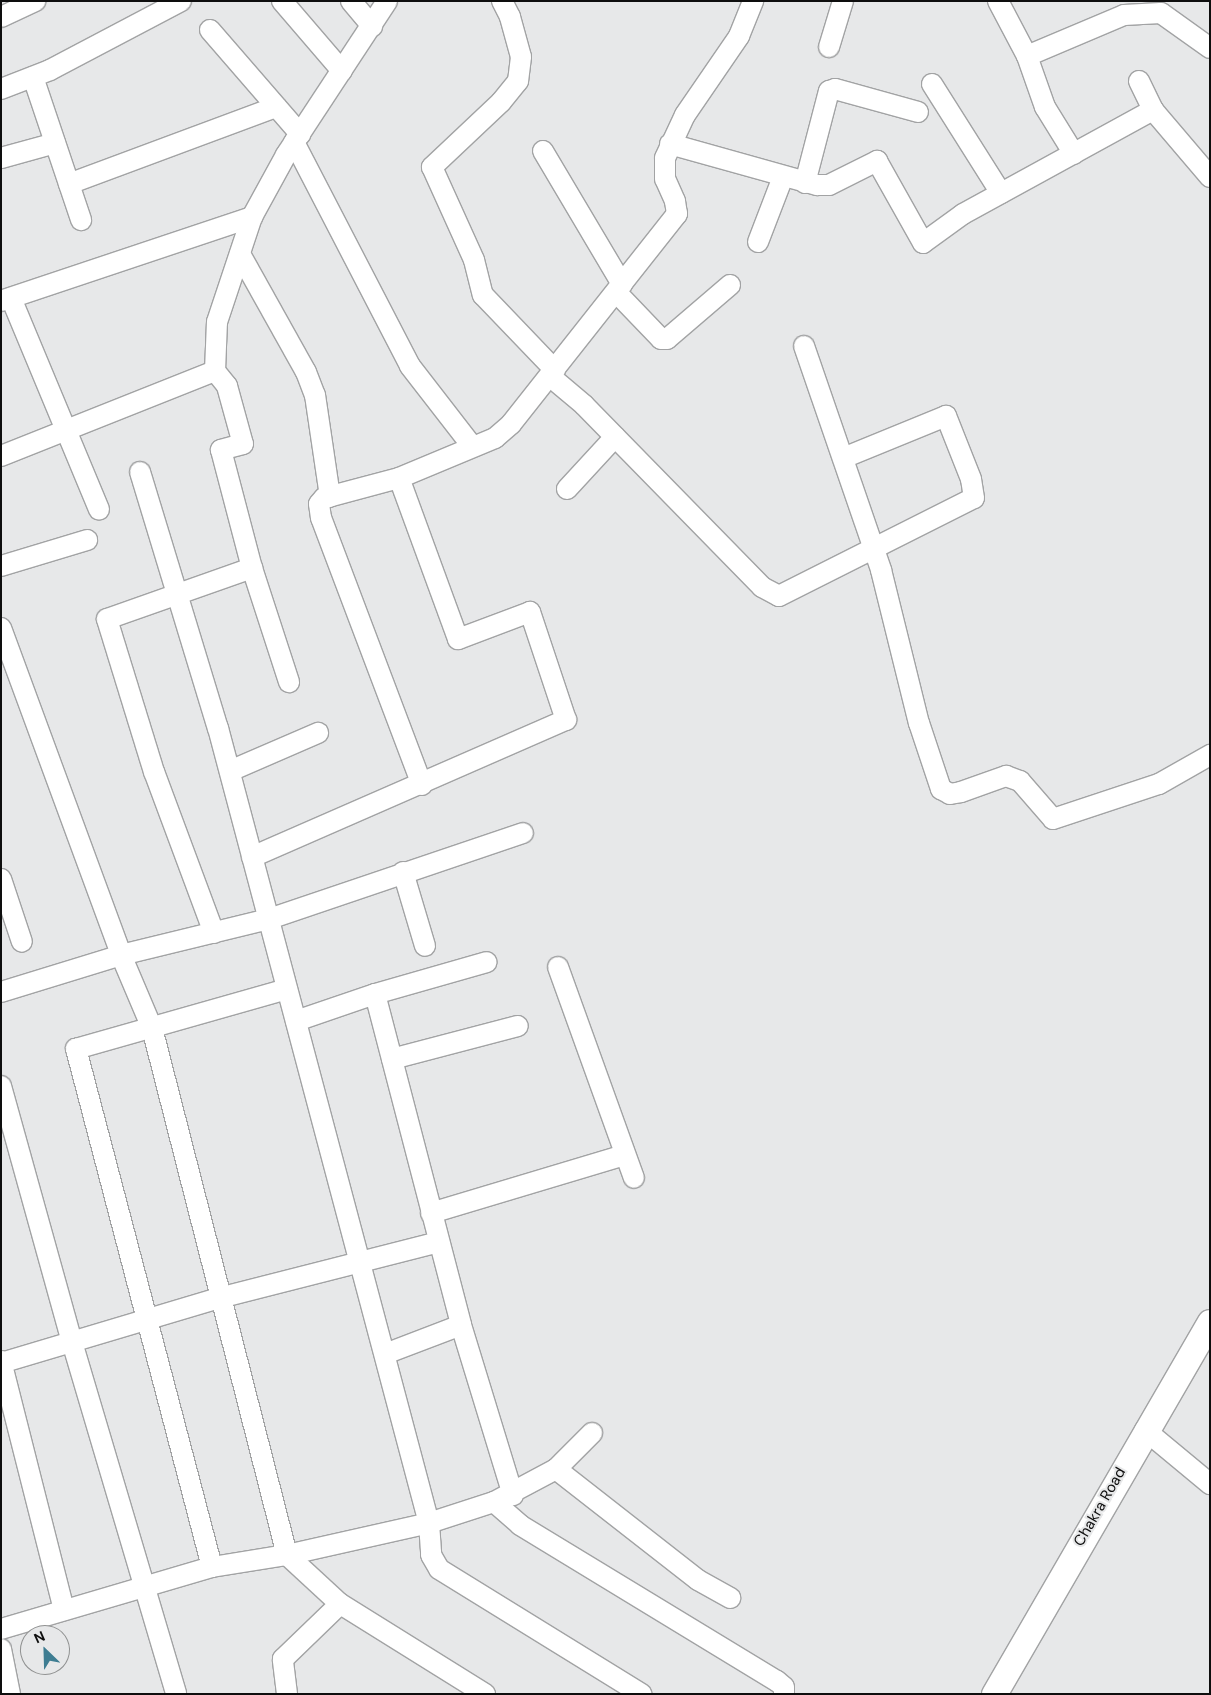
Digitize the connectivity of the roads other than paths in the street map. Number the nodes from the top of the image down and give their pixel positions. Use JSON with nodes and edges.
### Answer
{"nodes":[{"id":1,"x":34,"y":1,"type":"edge"},
{"id":2,"x":181,"y":1,"type":"edge"},
{"id":3,"x":282,"y":1,"type":"edge"},
{"id":4,"x":351,"y":1,"type":"edge"},
{"id":5,"x":387,"y":1,"type":"edge"},
{"id":6,"x":502,"y":1,"type":"edge"},
{"id":7,"x":752,"y":1,"type":"edge"},
{"id":8,"x":843,"y":1,"type":"edge"},
{"id":9,"x":998,"y":1,"type":"edge"},
{"id":10,"x":1118,"y":8,"type":"edge"},
{"id":11,"x":1,"y":16,"type":"edge"},
{"id":12,"x":372,"y":26,"type":"junction"},
{"id":13,"x":210,"y":30,"type":"dead end"},
{"id":14,"x":829,"y":47,"type":"dead end"},
{"id":15,"x":1210,"y":48,"type":"edge"},
{"id":16,"x":1027,"y":56,"type":"junction"},
{"id":17,"x":342,"y":71,"type":"junction"},
{"id":18,"x":33,"y":77,"type":"junction"},
{"id":19,"x":1138,"y":81,"type":"dead end"},
{"id":20,"x":932,"y":84,"type":"dead end"},
{"id":21,"x":1,"y":89,"type":"edge"},
{"id":22,"x":276,"y":107,"type":"junction"},
{"id":23,"x":1154,"y":110,"type":"junction"},
{"id":24,"x":918,"y":112,"type":"dead end"},
{"id":25,"x":297,"y":138,"type":"junction"},
{"id":26,"x":55,"y":143,"type":"junction"},
{"id":27,"x":670,"y":144,"type":"junction"},
{"id":28,"x":544,"y":150,"type":"dead end"},
{"id":29,"x":1074,"y":154,"type":"junction"},
{"id":30,"x":1,"y":158,"type":"edge"},
{"id":31,"x":783,"y":177,"type":"junction"},
{"id":32,"x":1210,"y":178,"type":"edge"},
{"id":33,"x":805,"y":182,"type":"junction"},
{"id":34,"x":69,"y":184,"type":"junction"},
{"id":35,"x":1001,"y":193,"type":"junction"},
{"id":36,"x":252,"y":217,"type":"junction"},
{"id":37,"x":81,"y":220,"type":"dead end"},
{"id":38,"x":758,"y":242,"type":"dead end"},
{"id":39,"x":240,"y":254,"type":"junction"},
{"id":40,"x":730,"y":285,"type":"dead end"},
{"id":41,"x":619,"y":288,"type":"junction"},
{"id":42,"x":6,"y":299,"type":"edge"},
{"id":43,"x":804,"y":346,"type":"dead end"},
{"id":44,"x":215,"y":370,"type":"junction"},
{"id":45,"x":556,"y":377,"type":"junction"},
{"id":46,"x":64,"y":430,"type":"junction"},
{"id":47,"x":615,"y":437,"type":"junction"},
{"id":48,"x":472,"y":446,"type":"junction"},
{"id":49,"x":1,"y":456,"type":"edge"},
{"id":50,"x":843,"y":458,"type":"junction"},
{"id":51,"x":140,"y":472,"type":"dead end"},
{"id":52,"x":399,"y":478,"type":"junction"},
{"id":53,"x":567,"y":489,"type":"dead end"},
{"id":54,"x":330,"y":497,"type":"junction"},
{"id":55,"x":99,"y":509,"type":"dead end"},
{"id":56,"x":87,"y":540,"type":"dead end"},
{"id":57,"x":875,"y":550,"type":"junction"},
{"id":58,"x":1,"y":566,"type":"edge"},
{"id":59,"x":252,"y":568,"type":"junction"},
{"id":60,"x":176,"y":593,"type":"junction"},
{"id":61,"x":1,"y":628,"type":"edge"},
{"id":62,"x":10,"y":679,"type":"edge"},
{"id":63,"x":289,"y":682,"type":"dead end"},
{"id":64,"x":318,"y":733,"type":"dead end"},
{"id":65,"x":1210,"y":755,"type":"edge"},
{"id":66,"x":230,"y":771,"type":"junction"},
{"id":67,"x":422,"y":785,"type":"junction"},
{"id":68,"x":523,"y":833,"type":"dead end"},
{"id":69,"x":252,"y":857,"type":"junction"},
{"id":70,"x":403,"y":872,"type":"junction"},
{"id":71,"x":1,"y":879,"type":"edge"},
{"id":72,"x":269,"y":920,"type":"junction"},
{"id":73,"x":214,"y":933,"type":"junction"},
{"id":74,"x":22,"y":942,"type":"dead end"},
{"id":75,"x":426,"y":946,"type":"dead end"},
{"id":76,"x":121,"y":955,"type":"junction"},
{"id":77,"x":487,"y":962,"type":"dead end"},
{"id":78,"x":558,"y":967,"type":"dead end"},
{"id":79,"x":288,"y":988,"type":"junction"},
{"id":80,"x":1,"y":992,"type":"edge"},
{"id":81,"x":375,"y":994,"type":"junction"},
{"id":82,"x":296,"y":1021,"type":"junction"},
{"id":83,"x":518,"y":1026,"type":"dead end"},
{"id":84,"x":152,"y":1028,"type":"junction"},
{"id":85,"x":392,"y":1058,"type":"junction"},
{"id":86,"x":1,"y":1086,"type":"edge"},
{"id":87,"x":624,"y":1155,"type":"junction"},
{"id":88,"x":634,"y":1178,"type":"dead end"},
{"id":89,"x":431,"y":1213,"type":"junction"},
{"id":90,"x":439,"y":1242,"type":"junction"},
{"id":91,"x":361,"y":1262,"type":"junction"},
{"id":92,"x":219,"y":1298,"type":"junction"},
{"id":93,"x":144,"y":1320,"type":"junction"},
{"id":94,"x":1210,"y":1322,"type":"edge"},
{"id":95,"x":461,"y":1325,"type":"junction"},
{"id":96,"x":72,"y":1342,"type":"junction"},
{"id":97,"x":385,"y":1354,"type":"junction"},
{"id":98,"x":1,"y":1362,"type":"edge"},
{"id":99,"x":1145,"y":1430,"type":"junction"},
{"id":100,"x":592,"y":1433,"type":"dead end"},
{"id":101,"x":556,"y":1469,"type":"junction"},
{"id":102,"x":1210,"y":1484,"type":"edge"},
{"id":103,"x":503,"y":1499,"type":"junction"},
{"id":104,"x":429,"y":1523,"type":"junction"},
{"id":105,"x":287,"y":1554,"type":"junction"},
{"id":106,"x":212,"y":1567,"type":"junction"},
{"id":107,"x":142,"y":1586,"type":"junction"},
{"id":108,"x":730,"y":1598,"type":"dead end"},
{"id":109,"x":340,"y":1604,"type":"junction"},
{"id":110,"x":64,"y":1610,"type":"junction"},
{"id":111,"x":1,"y":1629,"type":"edge"},
{"id":112,"x":1,"y":1649,"type":"edge"},
{"id":113,"x":10,"y":1694,"type":"edge"},
{"id":114,"x":176,"y":1694,"type":"edge"},
{"id":115,"x":287,"y":1694,"type":"edge"},
{"id":116,"x":485,"y":1694,"type":"edge"},
{"id":117,"x":641,"y":1694,"type":"edge"},
{"id":118,"x":784,"y":1694,"type":"edge"},
{"id":119,"x":994,"y":1694,"type":"edge"}],
"edges":[{"from":1,"to":11,"type":"street"},
{"from":2,"to":18,"type":"street"},
{"from":3,"to":17,"type":"street"},
{"from":4,"to":12,"type":"street"},
{"from":5,"to":12,"type":"street"},
{"from":6,"to":45,"type":"street"},
{"from":7,"to":27,"type":"street"},
{"from":8,"to":14,"type":"street"},
{"from":9,"to":16,"type":"street"},
{"from":10,"to":15,"type":"street"},
{"from":10,"to":16,"type":"street"},
{"from":12,"to":17,"type":"street"},
{"from":13,"to":22,"type":"street"},
{"from":16,"to":29,"type":"street"},
{"from":17,"to":25,"type":"street"},
{"from":18,"to":21,"type":"street"},
{"from":18,"to":26,"type":"street"},
{"from":19,"to":23,"type":"street"},
{"from":20,"to":35,"type":"street"},
{"from":22,"to":25,"type":"street"},
{"from":22,"to":34,"type":"street"},
{"from":23,"to":29,"type":"street"},
{"from":23,"to":32,"type":"street"},
{"from":24,"to":33,"type":"street"},
{"from":25,"to":36,"type":"street"},
{"from":25,"to":48,"type":"street"},
{"from":26,"to":30,"type":"street"},
{"from":26,"to":34,"type":"street"},
{"from":27,"to":31,"type":"street"},
{"from":27,"to":41,"type":"street"},
{"from":28,"to":41,"type":"street"},
{"from":29,"to":35,"type":"street"},
{"from":31,"to":33,"type":"street"},
{"from":31,"to":38,"type":"street"},
{"from":33,"to":35,"type":"street"},
{"from":34,"to":37,"type":"street"},
{"from":36,"to":39,"type":"street"},
{"from":36,"to":42,"type":"street"},
{"from":39,"to":44,"type":"street"},
{"from":39,"to":54,"type":"street"},
{"from":40,"to":41,"type":"street"},
{"from":41,"to":45,"type":"street"},
{"from":42,"to":46,"type":"street"},
{"from":43,"to":50,"type":"street"},
{"from":44,"to":46,"type":"street"},
{"from":44,"to":59,"type":"street"},
{"from":45,"to":47,"type":"street"},
{"from":45,"to":48,"type":"street"},
{"from":46,"to":49,"type":"street"},
{"from":46,"to":55,"type":"street"},
{"from":47,"to":53,"type":"street"},
{"from":47,"to":57,"type":"street"},
{"from":48,"to":52,"type":"street"},
{"from":50,"to":57,"type":"street"},
{"from":50,"to":57,"type":"street"},
{"from":51,"to":60,"type":"street"},
{"from":52,"to":54,"type":"street"},
{"from":52,"to":67,"type":"street"},
{"from":54,"to":67,"type":"street"},
{"from":56,"to":58,"type":"street"},
{"from":57,"to":65,"type":"street"},
{"from":59,"to":60,"type":"street"},
{"from":59,"to":63,"type":"street"},
{"from":60,"to":66,"type":"street"},
{"from":60,"to":73,"type":"street"},
{"from":61,"to":62,"type":"street"},
{"from":62,"to":76,"type":"street"},
{"from":64,"to":66,"type":"street"},
{"from":66,"to":69,"type":"street"},
{"from":67,"to":69,"type":"street"},
{"from":68,"to":70,"type":"street"},
{"from":69,"to":72,"type":"street"},
{"from":70,"to":72,"type":"street"},
{"from":70,"to":75,"type":"street"},
{"from":71,"to":74,"type":"street"},
{"from":72,"to":73,"type":"street"},
{"from":72,"to":79,"type":"street"},
{"from":73,"to":76,"type":"street"},
{"from":76,"to":80,"type":"street"},
{"from":76,"to":84,"type":"street"},
{"from":77,"to":81,"type":"street"},
{"from":78,"to":87,"type":"street"},
{"from":79,"to":82,"type":"street"},
{"from":79,"to":84,"type":"street"},
{"from":81,"to":82,"type":"street"},
{"from":81,"to":85,"type":"street"},
{"from":82,"to":91,"type":"street"},
{"from":83,"to":85,"type":"street"},
{"from":84,"to":92,"type":"street"},
{"from":84,"to":93,"type":"street"},
{"from":85,"to":89,"type":"street"},
{"from":86,"to":96,"type":"street"},
{"from":87,"to":88,"type":"street"},
{"from":87,"to":89,"type":"street"},
{"from":89,"to":90,"type":"street"},
{"from":90,"to":91,"type":"street"},
{"from":90,"to":95,"type":"street"},
{"from":91,"to":92,"type":"street"},
{"from":91,"to":97,"type":"street"},
{"from":92,"to":93,"type":"street"},
{"from":92,"to":105,"type":"street"},
{"from":93,"to":96,"type":"street"},
{"from":93,"to":106,"type":"street"},
{"from":94,"to":99,"type":"main road","name":"Chakra Road"},
{"from":95,"to":97,"type":"street"},
{"from":95,"to":103,"type":"street"},
{"from":96,"to":98,"type":"street"},
{"from":96,"to":107,"type":"street"},
{"from":97,"to":104,"type":"street"},
{"from":98,"to":110,"type":"street"},
{"from":99,"to":102,"type":"street"},
{"from":99,"to":119,"type":"main road","name":"Chakra Road"},
{"from":100,"to":101,"type":"street"},
{"from":101,"to":103,"type":"street"},
{"from":101,"to":108,"type":"street"},
{"from":103,"to":104,"type":"street"},
{"from":103,"to":118,"type":"street"},
{"from":104,"to":105,"type":"street"},
{"from":104,"to":117,"type":"street"},
{"from":105,"to":106,"type":"street"},
{"from":105,"to":109,"type":"street"},
{"from":106,"to":107,"type":"street"},
{"from":107,"to":110,"type":"street"},
{"from":107,"to":114,"type":"street"},
{"from":109,"to":115,"type":"street"},
{"from":109,"to":116,"type":"street"},
{"from":110,"to":111,"type":"street"},
{"from":112,"to":113,"type":"street"}]}
